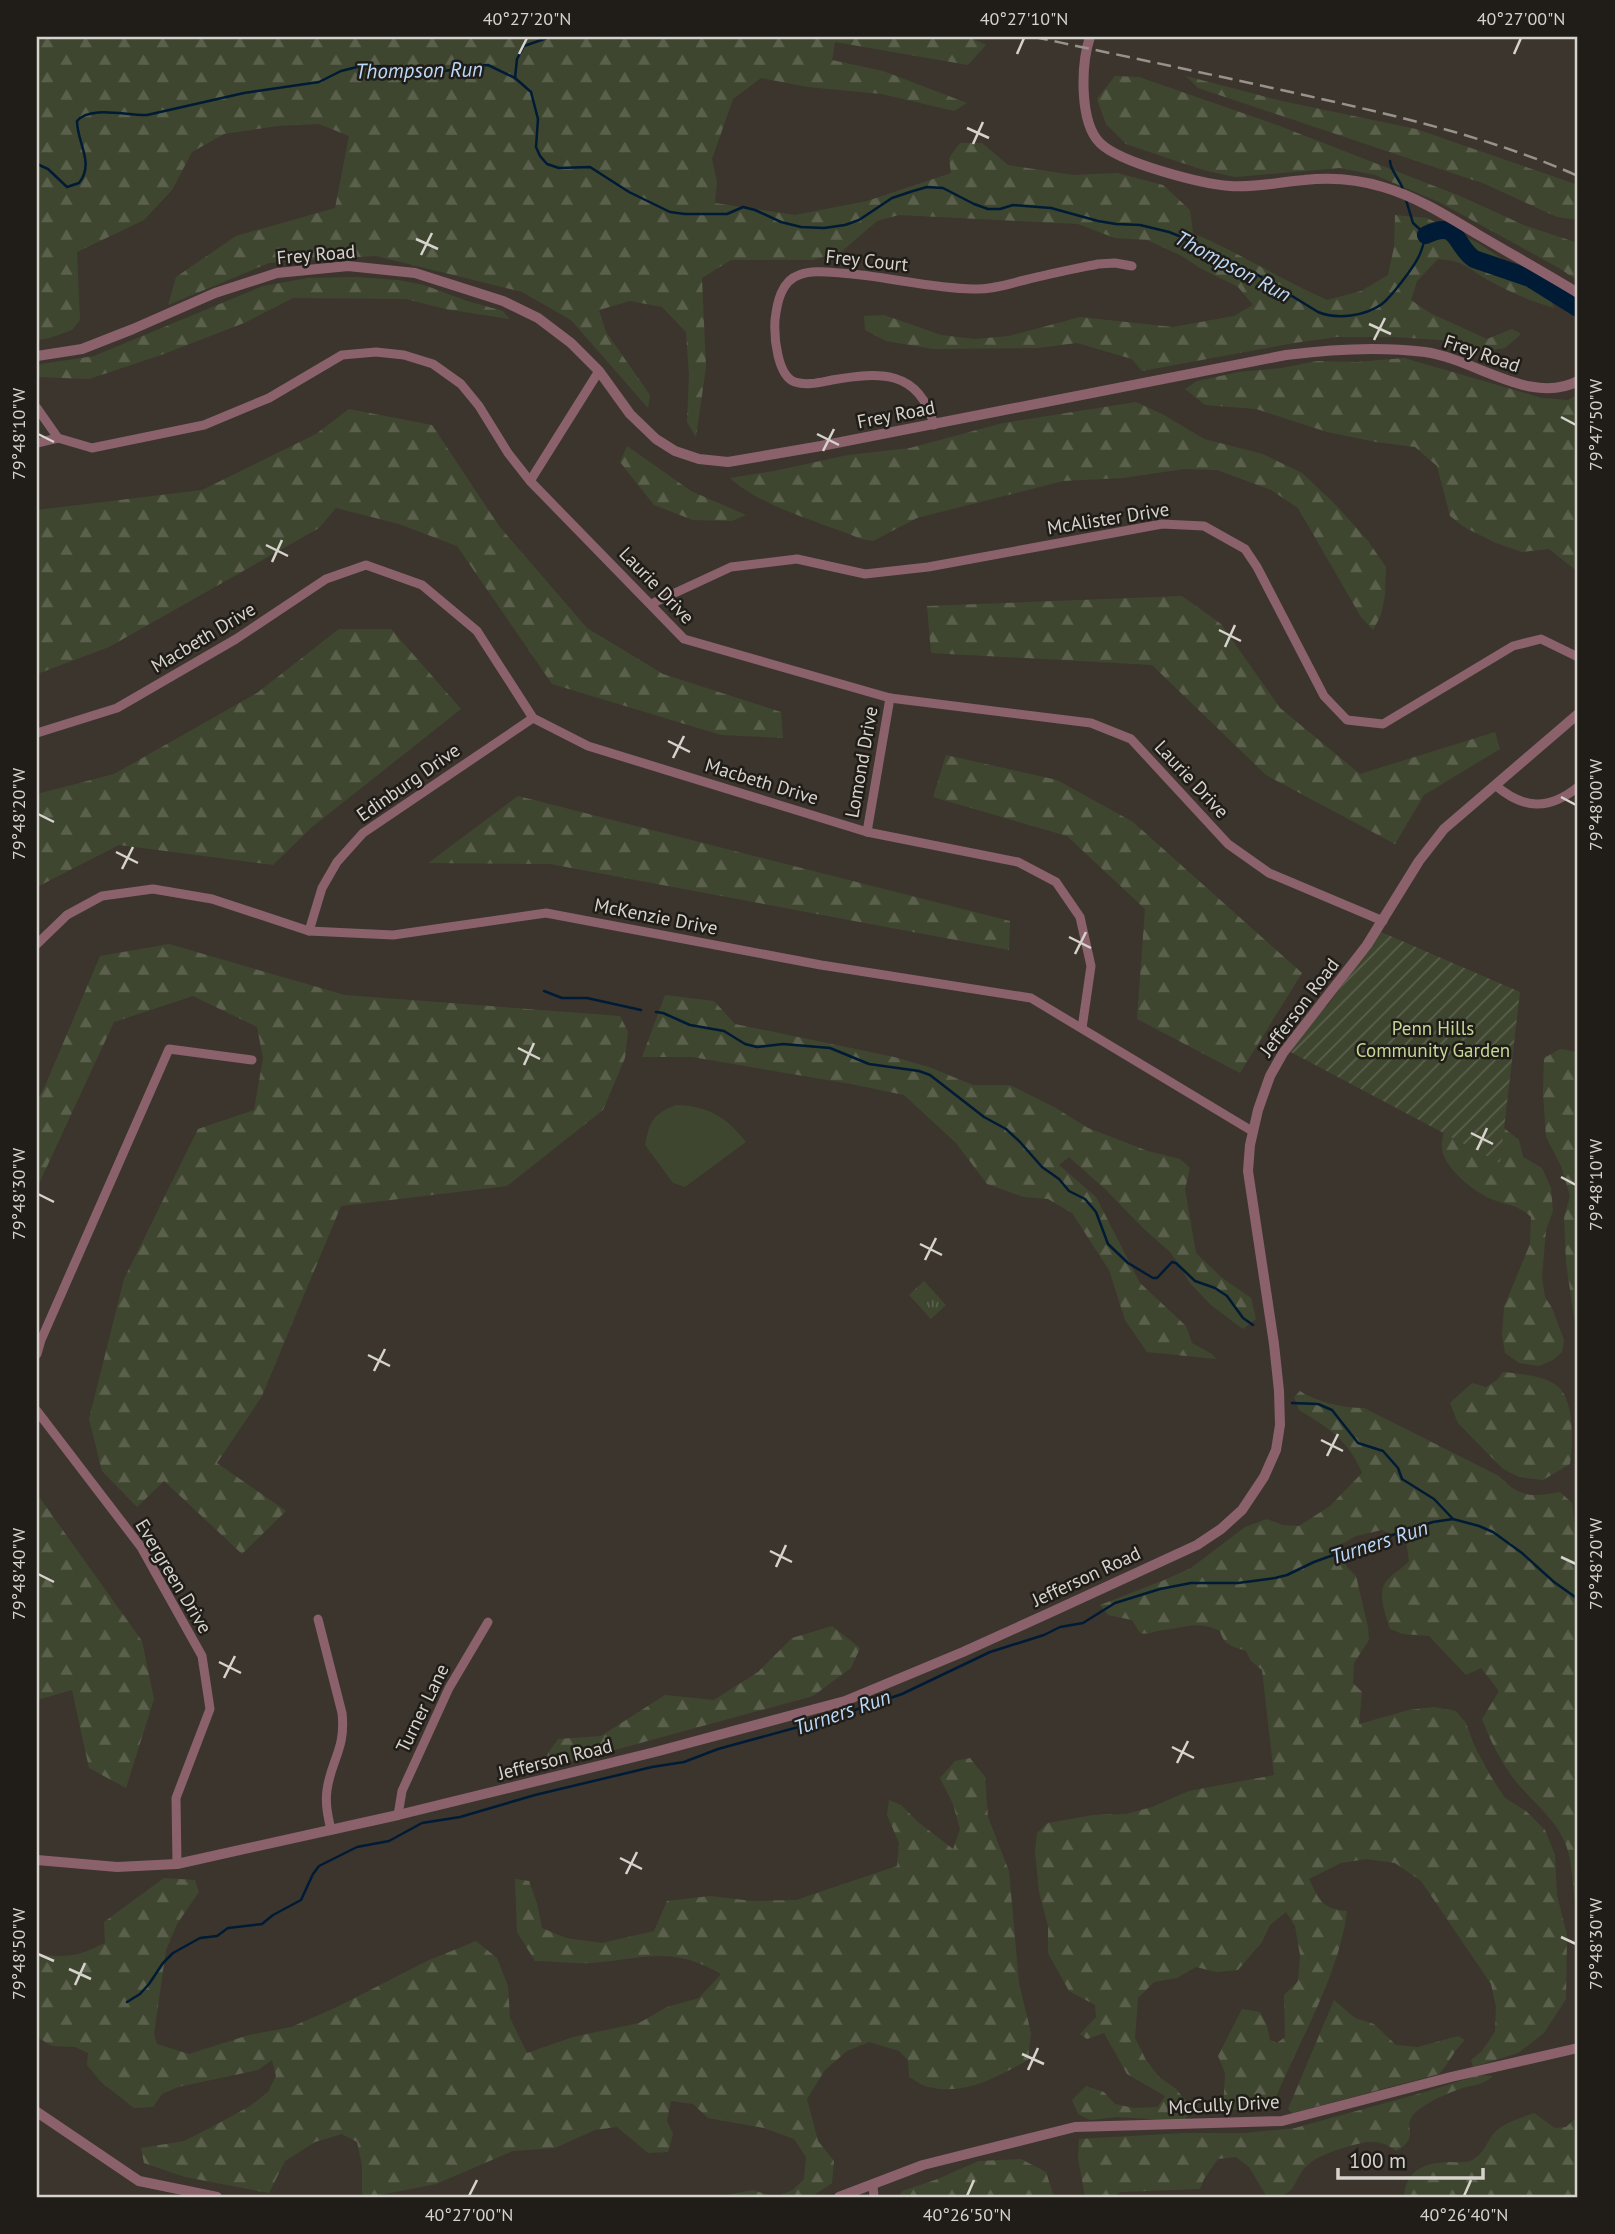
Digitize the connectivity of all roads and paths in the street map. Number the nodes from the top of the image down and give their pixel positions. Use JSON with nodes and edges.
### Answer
{"nodes":[{"id":1,"x":1090,"y":37,"type":"edge"},
{"id":2,"x":1132,"y":266,"type":"dead end"},
{"id":3,"x":1578,"y":293,"type":"edge"},
{"id":4,"x":37,"y":356,"type":"edge"},
{"id":5,"x":599,"y":371,"type":"junction"},
{"id":6,"x":1578,"y":381,"type":"edge"},
{"id":7,"x":37,"y":408,"type":"edge"},
{"id":8,"x":934,"y":425,"type":"junction"},
{"id":9,"x":58,"y":438,"type":"junction"},
{"id":10,"x":37,"y":443,"type":"edge"},
{"id":11,"x":530,"y":481,"type":"junction"},
{"id":12,"x":651,"y":604,"type":"junction"},
{"id":13,"x":1578,"y":657,"type":"edge"},
{"id":14,"x":890,"y":698,"type":"junction"},
{"id":15,"x":1578,"y":714,"type":"edge"},
{"id":16,"x":533,"y":718,"type":"junction"},
{"id":17,"x":37,"y":733,"type":"edge"},
{"id":18,"x":1495,"y":785,"type":"junction"},
{"id":19,"x":1578,"y":787,"type":"edge"},
{"id":20,"x":867,"y":832,"type":"junction"},
{"id":21,"x":1383,"y":921,"type":"junction"},
{"id":22,"x":309,"y":931,"type":"junction"},
{"id":23,"x":37,"y":944,"type":"edge"},
{"id":24,"x":1082,"y":1028,"type":"junction"},
{"id":25,"x":252,"y":1060,"type":"dead end"},
{"id":26,"x":1252,"y":1131,"type":"junction"},
{"id":27,"x":37,"y":1354,"type":"edge"},
{"id":28,"x":37,"y":1411,"type":"edge"},
{"id":29,"x":318,"y":1619,"type":"dead end"},
{"id":30,"x":488,"y":1622,"type":"dead end"},
{"id":31,"x":398,"y":1815,"type":"junction"},
{"id":32,"x":331,"y":1830,"type":"junction"},
{"id":33,"x":37,"y":1860,"type":"edge"},
{"id":34,"x":177,"y":1864,"type":"junction"},
{"id":35,"x":1578,"y":2049,"type":"edge"},
{"id":36,"x":37,"y":2112,"type":"edge"},
{"id":37,"x":873,"y":2192,"type":"edge"},
{"id":38,"x":217,"y":2197,"type":"edge"},
{"id":39,"x":839,"y":2197,"type":"edge"}],
"edges":[{"from":1,"to":3,"type":"street"},
{"from":2,"to":8,"type":"street","name":"Frey Court"},
{"from":4,"to":5,"type":"street","name":"Frey Road"},
{"from":5,"to":8,"type":"street","name":"Frey Road"},
{"from":5,"to":11,"type":"street"},
{"from":6,"to":8,"type":"street","name":"Frey Road"},
{"from":7,"to":9,"type":"street"},
{"from":9,"to":10,"type":"street"},
{"from":9,"to":11,"type":"street","name":"Laurie Drive"},
{"from":11,"to":12,"type":"street","name":"Laurie Drive"},
{"from":12,"to":13,"type":"street","name":"McAlister Drive"},
{"from":12,"to":14,"type":"street","name":"Laurie Drive"},
{"from":14,"to":20,"type":"street","name":"Lomond Drive"},
{"from":14,"to":21,"type":"street","name":"Laurie Drive"},
{"from":15,"to":18,"type":"street","name":"Jefferson Road"},
{"from":16,"to":17,"type":"street","name":"Macbeth Drive"},
{"from":16,"to":20,"type":"street","name":"Macbeth Drive"},
{"from":16,"to":22,"type":"street","name":"Edinburg Drive"},
{"from":18,"to":19,"type":"street"},
{"from":18,"to":21,"type":"street","name":"Jefferson Road"},
{"from":20,"to":24,"type":"street","name":"Macbeth Drive"},
{"from":21,"to":26,"type":"street","name":"Jefferson Road"},
{"from":22,"to":23,"type":"street","name":"McKenzie Drive"},
{"from":22,"to":24,"type":"street","name":"McKenzie Drive"},
{"from":24,"to":26,"type":"street","name":"McKenzie Drive"},
{"from":25,"to":27,"type":"street"},
{"from":26,"to":31,"type":"street","name":"Jefferson Road"},
{"from":28,"to":34,"type":"street","name":"Evergreen Drive"},
{"from":29,"to":32,"type":"street"},
{"from":30,"to":31,"type":"street","name":"Turner Lane"},
{"from":31,"to":32,"type":"street","name":"Jefferson Road"},
{"from":32,"to":34,"type":"street","name":"Jefferson Road"},
{"from":33,"to":34,"type":"street","name":"Jefferson Road"},
{"from":35,"to":37,"type":"street","name":"McCully Drive"},
{"from":36,"to":38,"type":"street"},
{"from":37,"to":39,"type":"street","name":"McCully Drive"}]}
